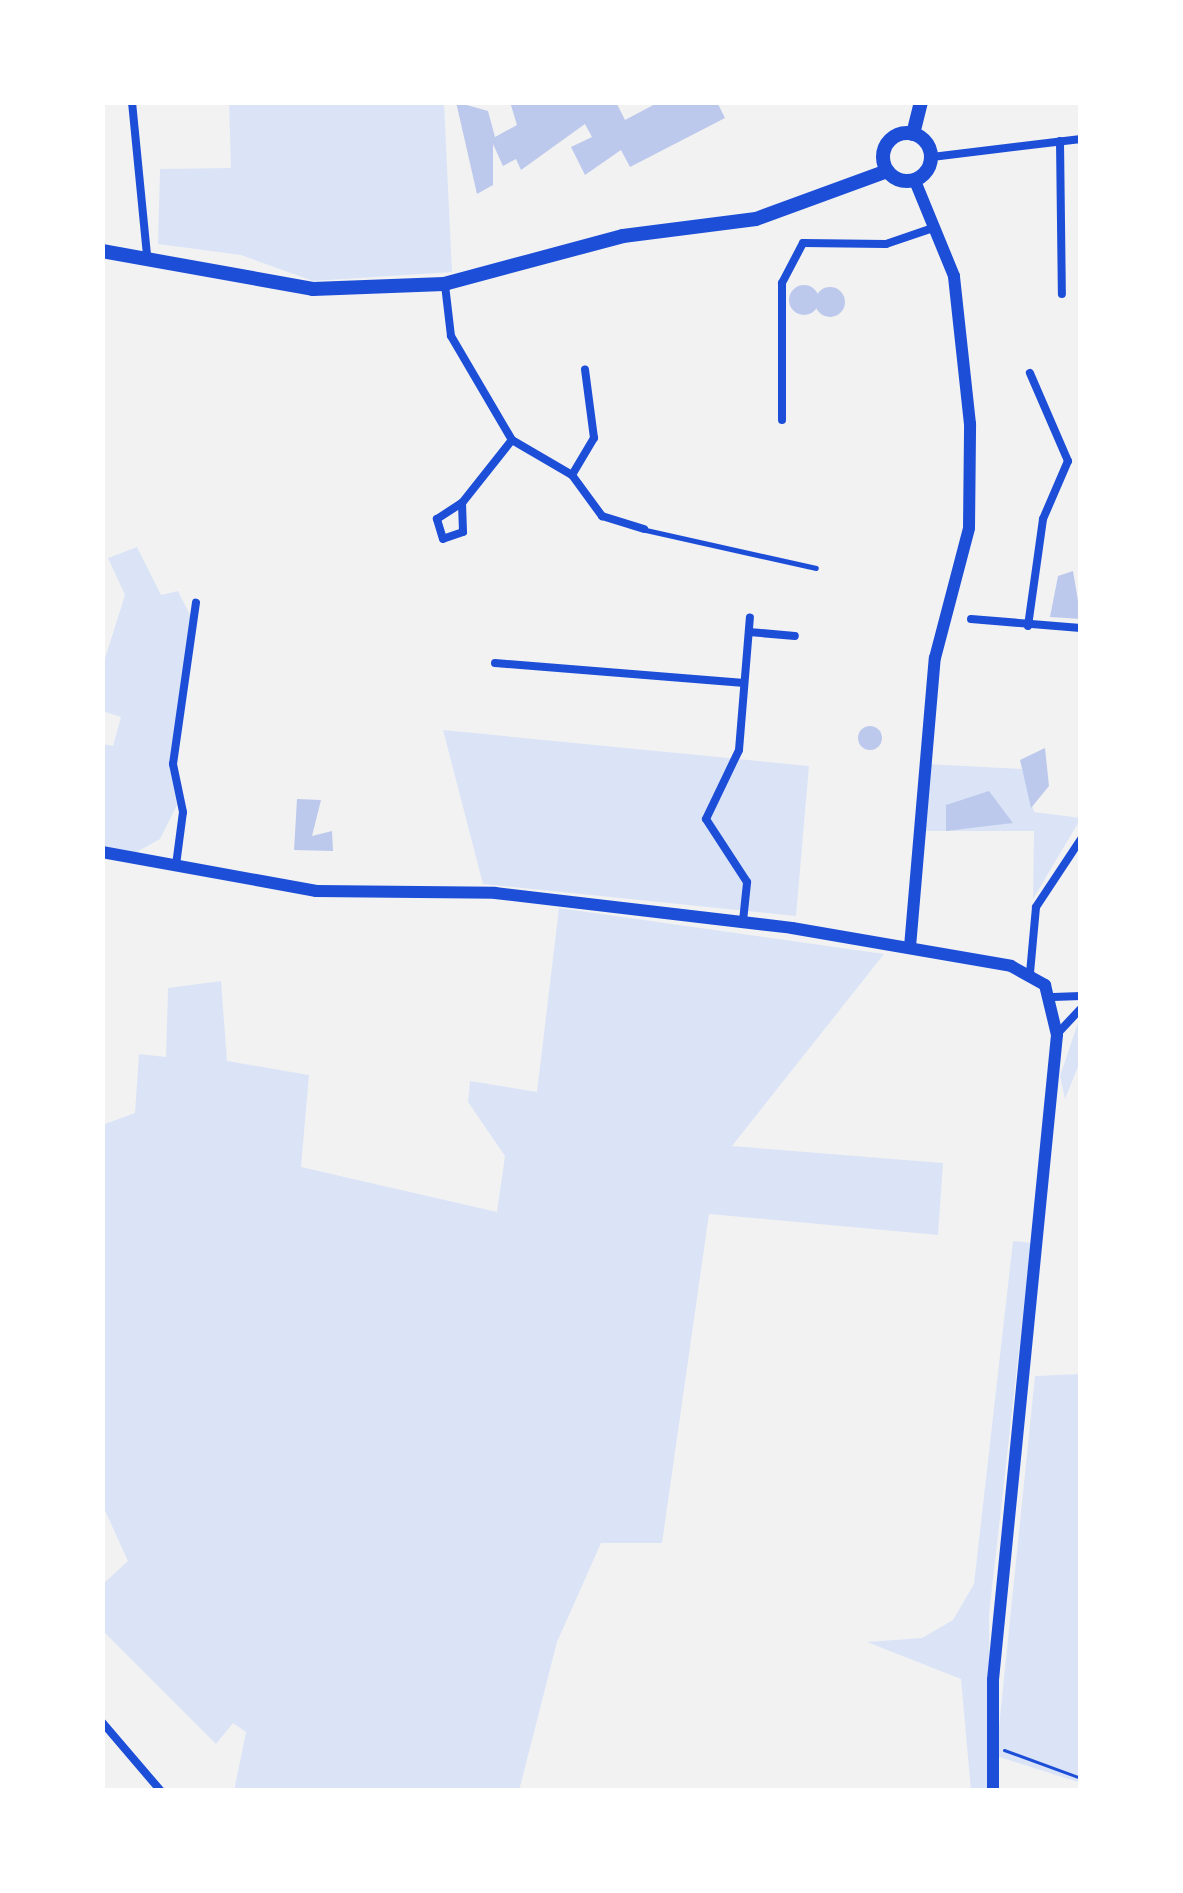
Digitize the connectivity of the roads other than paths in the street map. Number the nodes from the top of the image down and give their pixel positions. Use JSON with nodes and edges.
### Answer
{"nodes":[{"id":1,"x":132,"y":102,"type":"edge"},
{"id":2,"x":921,"y":102,"type":"edge"},
{"id":3,"x":913,"y":134,"type":"junction"},
{"id":4,"x":1081,"y":140,"type":"edge"},
{"id":5,"x":1060,"y":141,"type":"junction"},
{"id":6,"x":932,"y":157,"type":"junction"},
{"id":7,"x":887,"y":170,"type":"junction"},
{"id":8,"x":915,"y":181,"type":"junction"},
{"id":9,"x":934,"y":227,"type":"junction"},
{"id":10,"x":102,"y":251,"type":"edge"},
{"id":11,"x":147,"y":255,"type":"junction"},
{"id":12,"x":445,"y":284,"type":"junction"},
{"id":13,"x":1062,"y":294,"type":"dead end"},
{"id":14,"x":585,"y":370,"type":"dead end"},
{"id":15,"x":1030,"y":373,"type":"dead end"},
{"id":16,"x":782,"y":420,"type":"dead end"},
{"id":17,"x":512,"y":440,"type":"junction"},
{"id":18,"x":572,"y":475,"type":"junction"},
{"id":19,"x":462,"y":502,"type":"junction"},
{"id":20,"x":644,"y":529,"type":"joint"},
{"id":21,"x":815,"y":568,"type":"dead end"},
{"id":22,"x":196,"y":603,"type":"dead end"},
{"id":23,"x":750,"y":617,"type":"dead end"},
{"id":24,"x":971,"y":619,"type":"dead end"},
{"id":25,"x":1028,"y":626,"type":"junction"},
{"id":26,"x":1081,"y":628,"type":"edge"},
{"id":27,"x":749,"y":632,"type":"junction"},
{"id":28,"x":795,"y":636,"type":"dead end"},
{"id":29,"x":495,"y":663,"type":"dead end"},
{"id":30,"x":742,"y":683,"type":"junction"},
{"id":31,"x":1081,"y":839,"type":"edge"},
{"id":32,"x":102,"y":852,"type":"edge"},
{"id":33,"x":176,"y":866,"type":"junction"},
{"id":34,"x":743,"y":923,"type":"junction"},
{"id":35,"x":910,"y":947,"type":"junction"},
{"id":36,"x":1030,"y":973,"type":"junction"},
{"id":37,"x":1081,"y":996,"type":"edge"},
{"id":38,"x":1053,"y":997,"type":"junction"},
{"id":39,"x":1081,"y":1007,"type":"edge"},
{"id":40,"x":1057,"y":1035,"type":"junction"},
{"id":41,"x":102,"y":1721,"type":"edge"},
{"id":42,"x":161,"y":1791,"type":"edge"},
{"id":43,"x":993,"y":1791,"type":"edge"}],
"edges":[{"from":1,"to":11,"type":"street"},
{"from":2,"to":3,"type":"highway"},
{"from":3,"to":6,"type":"highway"},
{"from":3,"to":7,"type":"highway"},
{"from":4,"to":5,"type":"street"},
{"from":5,"to":6,"type":"street"},
{"from":5,"to":13,"type":"street"},
{"from":6,"to":8,"type":"highway"},
{"from":7,"to":8,"type":"highway"},
{"from":7,"to":12,"type":"highway"},
{"from":8,"to":9,"type":"main road"},
{"from":9,"to":16,"type":"street"},
{"from":9,"to":35,"type":"main road"},
{"from":10,"to":11,"type":"highway"},
{"from":11,"to":12,"type":"highway"},
{"from":12,"to":17,"type":"street"},
{"from":14,"to":18,"type":"street"},
{"from":15,"to":25,"type":"street"},
{"from":17,"to":18,"type":"street"},
{"from":17,"to":19,"type":"street"},
{"from":18,"to":20,"type":"street"},
{"from":19,"to":19,"type":"street"},
{"from":20,"to":21,"type":"lane"},
{"from":22,"to":33,"type":"street"},
{"from":23,"to":27,"type":"street"},
{"from":24,"to":25,"type":"street"},
{"from":25,"to":26,"type":"street"},
{"from":27,"to":28,"type":"street"},
{"from":27,"to":30,"type":"street"},
{"from":29,"to":30,"type":"street"},
{"from":30,"to":34,"type":"street"},
{"from":31,"to":36,"type":"street"},
{"from":32,"to":33,"type":"main road"},
{"from":33,"to":34,"type":"main road"},
{"from":34,"to":35,"type":"main road"},
{"from":35,"to":36,"type":"main road"},
{"from":36,"to":38,"type":"main road"},
{"from":37,"to":38,"type":"street"},
{"from":38,"to":40,"type":"main road"},
{"from":39,"to":40,"type":"street"},
{"from":40,"to":43,"type":"main road"},
{"from":41,"to":42,"type":"street"}]}
